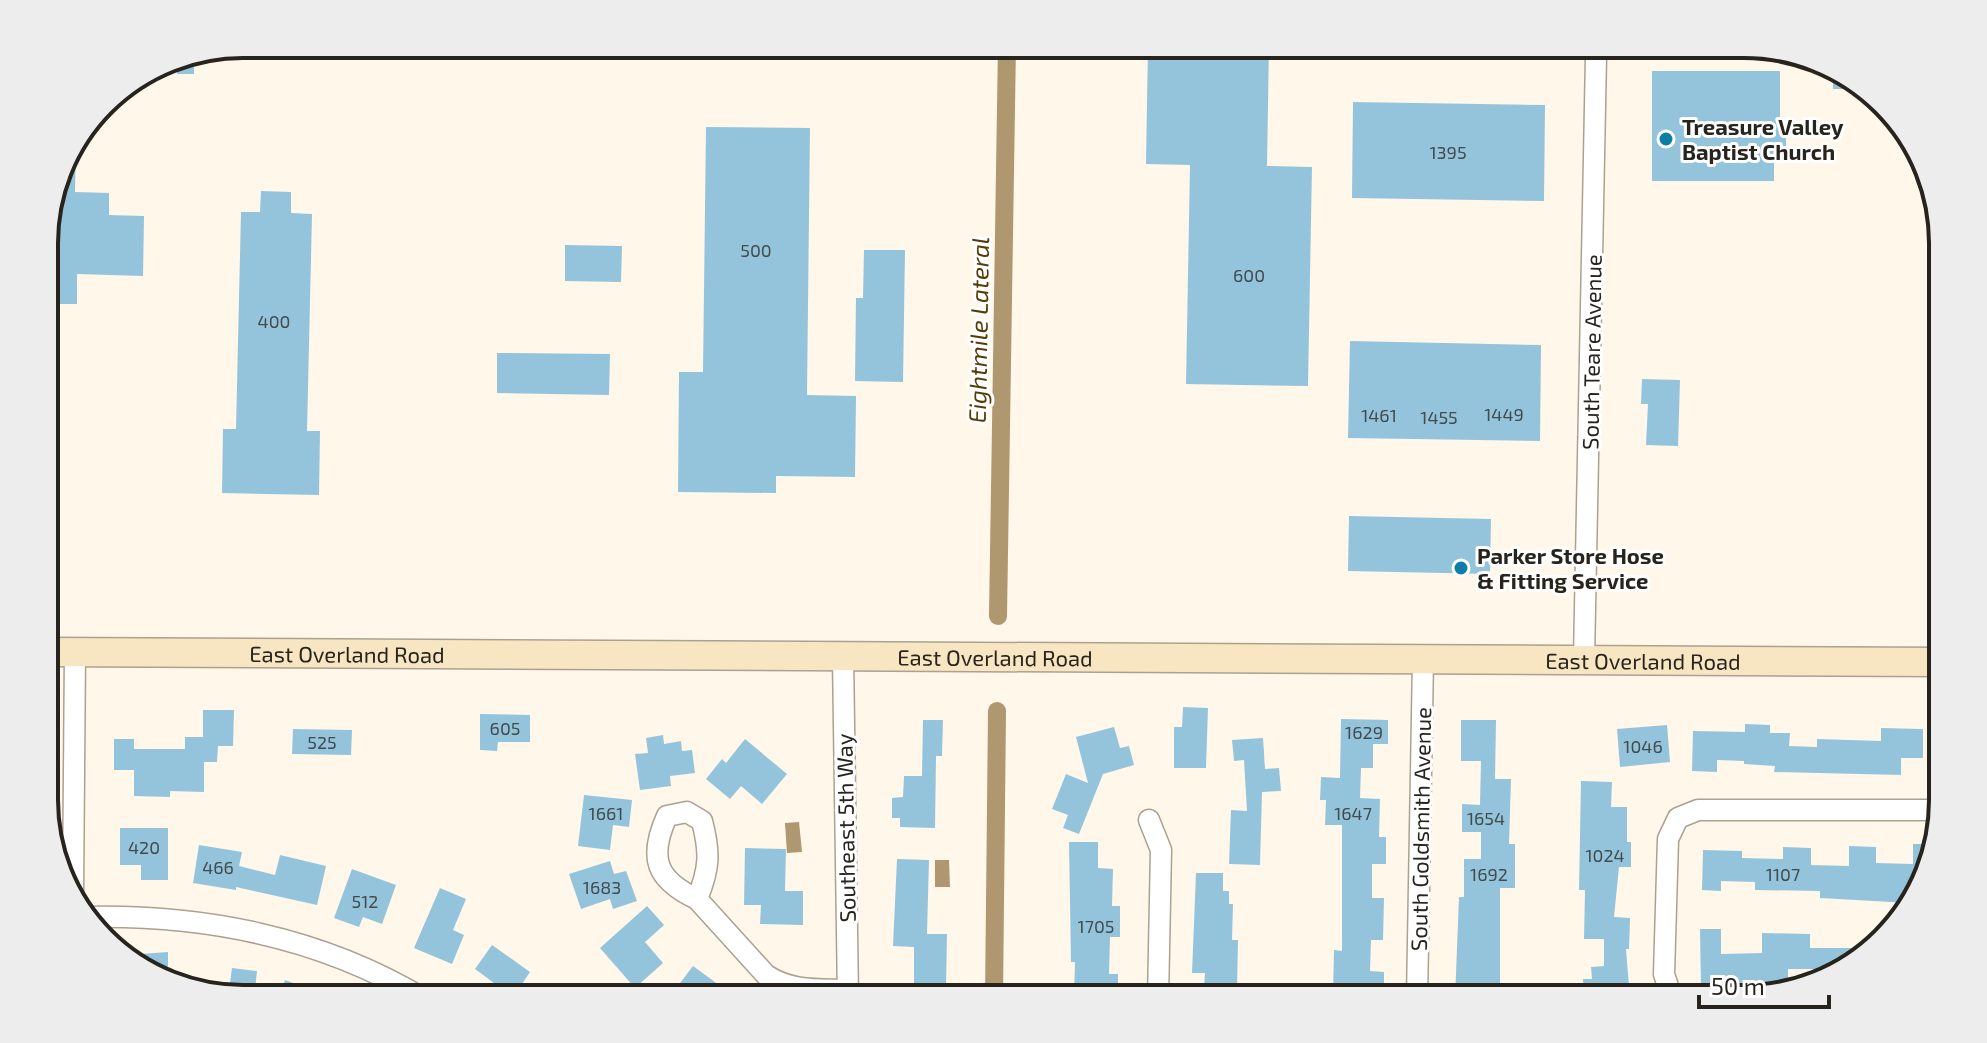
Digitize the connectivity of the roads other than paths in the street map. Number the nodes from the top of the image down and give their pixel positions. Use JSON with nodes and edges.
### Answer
{"nodes":[{"id":1,"x":1595,"y":58,"type":"edge"},
{"id":2,"x":58,"y":652,"type":"edge"},
{"id":3,"x":75,"y":652,"type":"junction"},
{"id":4,"x":843,"y":656,"type":"junction"},
{"id":5,"x":1423,"y":659,"type":"junction"},
{"id":6,"x":1584,"y":659,"type":"junction"},
{"id":7,"x":1929,"y":662,"type":"edge"},
{"id":8,"x":1928,"y":810,"type":"edge"},
{"id":9,"x":1149,"y":820,"type":"dead end"},
{"id":10,"x":73,"y":873,"type":"edge"},
{"id":11,"x":697,"y":899,"type":"dead end"},
{"id":12,"x":99,"y":916,"type":"edge"},
{"id":13,"x":395,"y":985,"type":"edge"},
{"id":14,"x":783,"y":985,"type":"edge"},
{"id":15,"x":848,"y":985,"type":"edge"},
{"id":16,"x":1158,"y":985,"type":"edge"},
{"id":17,"x":1417,"y":985,"type":"edge"},
{"id":18,"x":1668,"y":985,"type":"edge"}],
"edges":[{"from":1,"to":6,"type":"street","name":"South Teare Avenue"},
{"from":2,"to":3,"type":"main road","name":"East Overland Road"},
{"from":3,"to":4,"type":"main road","name":"East Overland Road"},
{"from":3,"to":10,"type":"street"},
{"from":4,"to":5,"type":"main road","name":"East Overland Road"},
{"from":4,"to":15,"type":"street","name":"Southeast 5th Way"},
{"from":5,"to":6,"type":"main road","name":"East Overland Road"},
{"from":5,"to":17,"type":"street","name":"South Goldsmith Avenue"},
{"from":6,"to":7,"type":"main road","name":"East Overland Road"},
{"from":8,"to":18,"type":"street"},
{"from":9,"to":16,"type":"street"},
{"from":11,"to":14,"type":"street"},
{"from":12,"to":13,"type":"street"}]}
